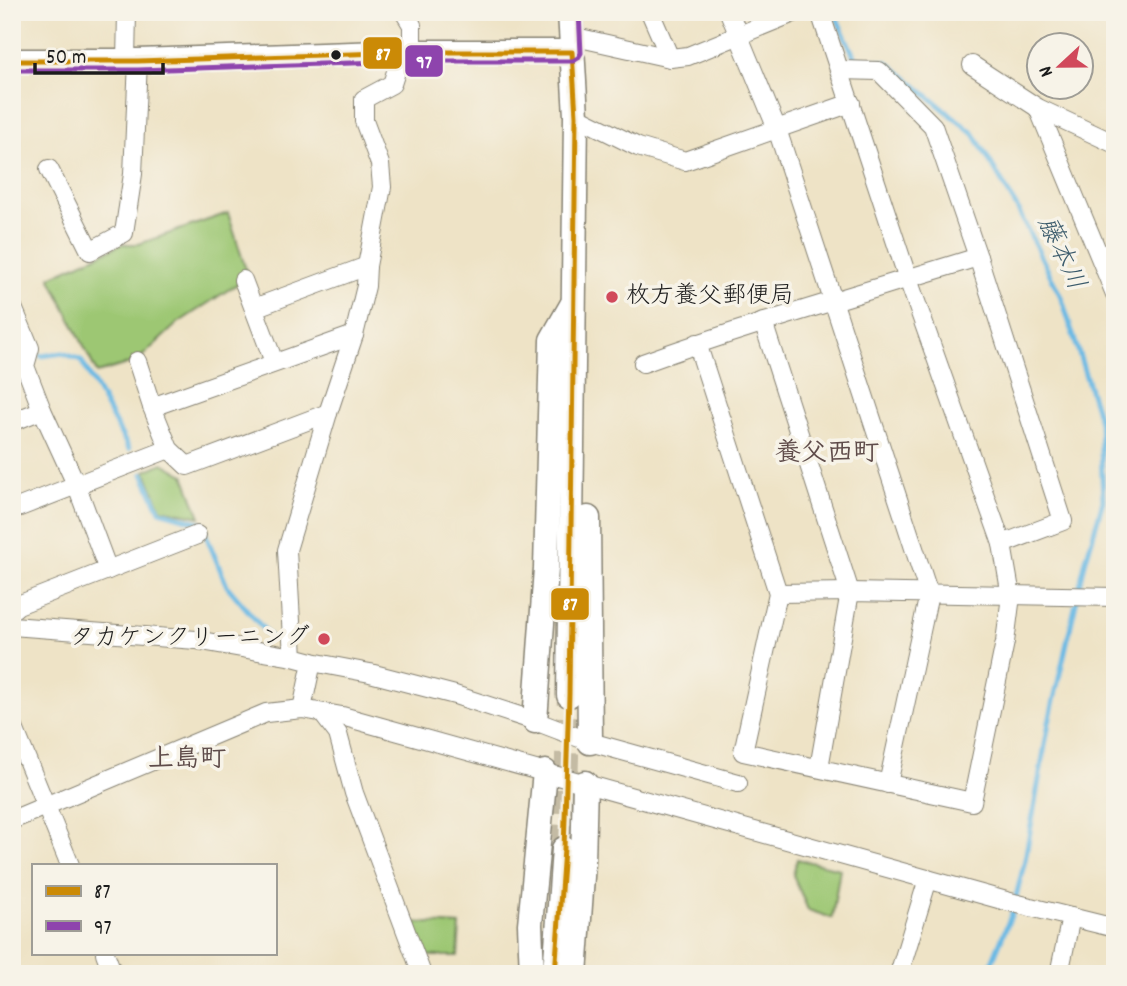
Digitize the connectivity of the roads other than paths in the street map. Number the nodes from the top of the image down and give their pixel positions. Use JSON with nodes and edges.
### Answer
{"nodes":[{"id":1,"x":127,"y":12,"type":"edge"},
{"id":2,"x":404,"y":12,"type":"edge"},
{"id":3,"x":650,"y":12,"type":"edge"},
{"id":4,"x":729,"y":12,"type":"edge"},
{"id":5,"x":796,"y":12,"type":"edge"},
{"id":6,"x":820,"y":12,"type":"edge"},
{"id":7,"x":571,"y":33,"type":"edge"},
{"id":8,"x":739,"y":36,"type":"junction"},
{"id":9,"x":407,"y":52,"type":"junction"},
{"id":10,"x":670,"y":58,"type":"junction"},
{"id":11,"x":12,"y":61,"type":"edge"},
{"id":12,"x":132,"y":61,"type":"junction"},
{"id":13,"x":972,"y":65,"type":"dead end"},
{"id":14,"x":840,"y":70,"type":"junction"},
{"id":15,"x":851,"y":103,"type":"junction"},
{"id":16,"x":1038,"y":108,"type":"junction"},
{"id":17,"x":576,"y":116,"type":"junction"},
{"id":18,"x":777,"y":130,"type":"junction"},
{"id":19,"x":1115,"y":144,"type":"edge"},
{"id":20,"x":49,"y":169,"type":"dead end"},
{"id":21,"x":978,"y":257,"type":"junction"},
{"id":22,"x":367,"y":266,"type":"junction"},
{"id":23,"x":908,"y":279,"type":"junction"},
{"id":24,"x":243,"y":280,"type":"dead end"},
{"id":25,"x":1115,"y":294,"type":"edge"},
{"id":26,"x":833,"y":300,"type":"junction"},
{"id":27,"x":574,"y":301,"type":"junction"},
{"id":28,"x":12,"y":305,"type":"edge"},
{"id":29,"x":254,"y":308,"type":"junction"},
{"id":30,"x":764,"y":321,"type":"junction"},
{"id":31,"x":354,"y":335,"type":"junction"},
{"id":32,"x":697,"y":343,"type":"junction"},
{"id":33,"x":138,"y":360,"type":"dead end"},
{"id":34,"x":274,"y":362,"type":"junction"},
{"id":35,"x":643,"y":363,"type":"dead end"},
{"id":36,"x":152,"y":407,"type":"junction"},
{"id":37,"x":42,"y":410,"type":"junction"},
{"id":38,"x":327,"y":413,"type":"junction"},
{"id":39,"x":12,"y":422,"type":"edge"},
{"id":40,"x":169,"y":449,"type":"junction"},
{"id":41,"x":76,"y":484,"type":"junction"},
{"id":42,"x":12,"y":510,"type":"edge"},
{"id":43,"x":197,"y":535,"type":"dead end"},
{"id":44,"x":1002,"y":544,"type":"junction"},
{"id":45,"x":108,"y":570,"type":"junction"},
{"id":46,"x":850,"y":592,"type":"junction"},
{"id":47,"x":778,"y":593,"type":"junction"},
{"id":48,"x":929,"y":594,"type":"junction"},
{"id":49,"x":1012,"y":596,"type":"junction"},
{"id":50,"x":1115,"y":597,"type":"edge"},
{"id":51,"x":12,"y":610,"type":"edge"},
{"id":52,"x":12,"y":626,"type":"edge"},
{"id":53,"x":293,"y":657,"type":"junction"},
{"id":54,"x":312,"y":662,"type":"junction"},
{"id":55,"x":569,"y":695,"type":"tunnel mouth"},
{"id":56,"x":302,"y":709,"type":"junction"},
{"id":57,"x":323,"y":713,"type":"junction"},
{"id":58,"x":535,"y":721,"type":"junction"},
{"id":59,"x":12,"y":723,"type":"edge"},
{"id":60,"x":590,"y":742,"type":"junction"},
{"id":61,"x":818,"y":768,"type":"junction"},
{"id":62,"x":545,"y":772,"type":"junction"},
{"id":63,"x":585,"y":783,"type":"junction"},
{"id":64,"x":738,"y":783,"type":"dead end"},
{"id":65,"x":888,"y":784,"type":"junction"},
{"id":66,"x":46,"y":806,"type":"junction"},
{"id":67,"x":12,"y":820,"type":"edge"},
{"id":68,"x":564,"y":849,"type":"tunnel mouth"},
{"id":69,"x":69,"y":864,"type":"edge"},
{"id":70,"x":928,"y":879,"type":"junction"},
{"id":71,"x":1071,"y":917,"type":"junction"},
{"id":72,"x":1115,"y":928,"type":"edge"},
{"id":73,"x":105,"y":954,"type":"edge"},
{"id":74,"x":113,"y":974,"type":"edge"},
{"id":75,"x":422,"y":974,"type":"edge"},
{"id":76,"x":532,"y":974,"type":"edge"},
{"id":77,"x":555,"y":974,"type":"edge"},
{"id":78,"x":575,"y":974,"type":"edge"},
{"id":79,"x":899,"y":974,"type":"edge"},
{"id":80,"x":1059,"y":974,"type":"edge"}],
"edges":[{"from":1,"to":12,"type":"street"},
{"from":2,"to":9,"type":"street"},
{"from":3,"to":10,"type":"street"},
{"from":4,"to":8,"type":"street"},
{"from":5,"to":8,"type":"street"},
{"from":6,"to":14,"type":"street"},
{"from":7,"to":9,"type":"street"},
{"from":7,"to":10,"type":"street"},
{"from":7,"to":17,"type":"street"},
{"from":8,"to":10,"type":"street"},
{"from":8,"to":18,"type":"street"},
{"from":9,"to":12,"type":"street"},
{"from":9,"to":22,"type":"street"},
{"from":11,"to":12,"type":"street"},
{"from":12,"to":20,"type":"street"},
{"from":13,"to":16,"type":"street"},
{"from":14,"to":15,"type":"street"},
{"from":14,"to":21,"type":"street"},
{"from":15,"to":18,"type":"street"},
{"from":15,"to":23,"type":"street"},
{"from":16,"to":19,"type":"street"},
{"from":16,"to":25,"type":"street"},
{"from":17,"to":18,"type":"street"},
{"from":17,"to":27,"type":"street"},
{"from":18,"to":26,"type":"street"},
{"from":21,"to":23,"type":"street"},
{"from":21,"to":44,"type":"street"},
{"from":22,"to":29,"type":"street"},
{"from":22,"to":31,"type":"street"},
{"from":23,"to":26,"type":"street"},
{"from":23,"to":44,"type":"street"},
{"from":24,"to":29,"type":"street"},
{"from":26,"to":30,"type":"street"},
{"from":26,"to":48,"type":"street"},
{"from":27,"to":55,"type":"street"},
{"from":27,"to":58,"type":"street"},
{"from":27,"to":60,"type":"street"},
{"from":28,"to":37,"type":"street"},
{"from":29,"to":34,"type":"street"},
{"from":30,"to":32,"type":"street"},
{"from":30,"to":46,"type":"street"},
{"from":31,"to":34,"type":"street"},
{"from":31,"to":38,"type":"street"},
{"from":32,"to":35,"type":"street"},
{"from":32,"to":47,"type":"street"},
{"from":33,"to":36,"type":"street"},
{"from":34,"to":36,"type":"street"},
{"from":36,"to":40,"type":"street"},
{"from":37,"to":39,"type":"street"},
{"from":37,"to":41,"type":"street"},
{"from":38,"to":40,"type":"street"},
{"from":38,"to":53,"type":"street"},
{"from":40,"to":41,"type":"street"},
{"from":41,"to":42,"type":"street"},
{"from":41,"to":45,"type":"street"},
{"from":43,"to":45,"type":"street"},
{"from":44,"to":49,"type":"street"},
{"from":45,"to":51,"type":"street"},
{"from":46,"to":47,"type":"street"},
{"from":46,"to":48,"type":"street"},
{"from":46,"to":61,"type":"street"},
{"from":47,"to":61,"type":"street"},
{"from":48,"to":49,"type":"street"},
{"from":48,"to":65,"type":"street"},
{"from":49,"to":50,"type":"street"},
{"from":49,"to":65,"type":"street"},
{"from":52,"to":53,"type":"street"},
{"from":53,"to":54,"type":"street"},
{"from":54,"to":56,"type":"street"},
{"from":54,"to":58,"type":"street"},
{"from":56,"to":57,"type":"street"},
{"from":56,"to":66,"type":"street"},
{"from":57,"to":62,"type":"street"},
{"from":57,"to":75,"type":"street"},
{"from":58,"to":60,"type":"street"},
{"from":59,"to":66,"type":"street"},
{"from":60,"to":64,"type":"street"},
{"from":61,"to":65,"type":"street"},
{"from":62,"to":63,"type":"street"},
{"from":62,"to":76,"type":"street"},
{"from":63,"to":70,"type":"street"},
{"from":63,"to":78,"type":"street"},
{"from":66,"to":67,"type":"street"},
{"from":66,"to":69,"type":"street"},
{"from":68,"to":77,"type":"street"},
{"from":70,"to":71,"type":"street"},
{"from":70,"to":79,"type":"street"},
{"from":71,"to":72,"type":"street"},
{"from":71,"to":80,"type":"street"},
{"from":73,"to":74,"type":"street"}]}
